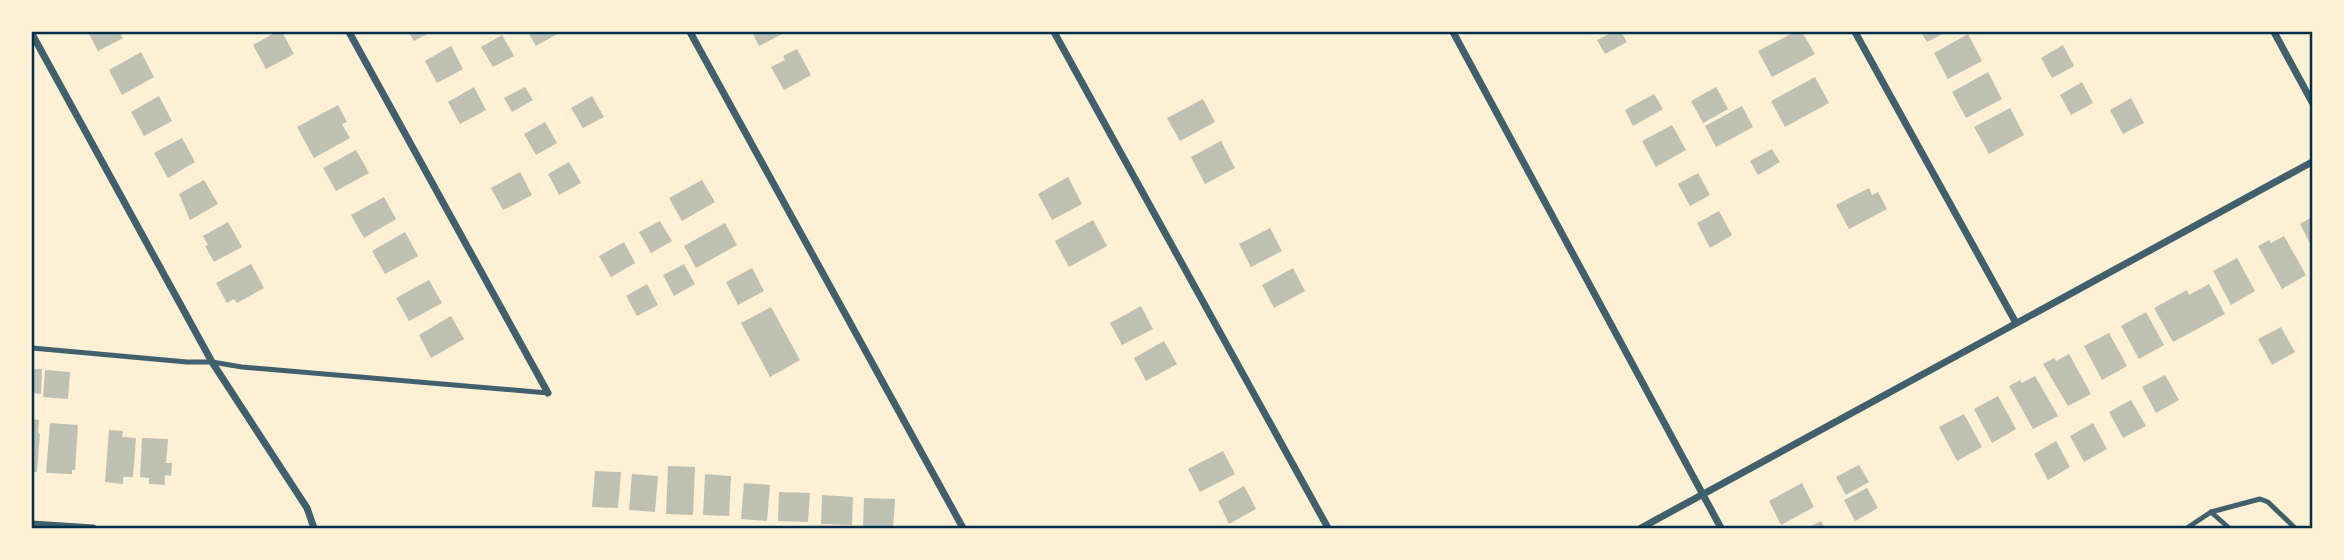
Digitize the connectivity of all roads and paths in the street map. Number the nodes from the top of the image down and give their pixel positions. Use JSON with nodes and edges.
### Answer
{"nodes":[{"id":1,"x":349,"y":32,"type":"edge"},
{"id":2,"x":690,"y":32,"type":"edge"},
{"id":3,"x":1054,"y":32,"type":"edge"},
{"id":4,"x":1453,"y":32,"type":"edge"},
{"id":5,"x":1855,"y":32,"type":"edge"},
{"id":6,"x":2274,"y":32,"type":"edge"},
{"id":7,"x":32,"y":34,"type":"edge"},
{"id":8,"x":2312,"y":102,"type":"edge"},
{"id":9,"x":2312,"y":162,"type":"edge"},
{"id":10,"x":2016,"y":323,"type":"junction"},
{"id":11,"x":32,"y":348,"type":"edge"},
{"id":12,"x":212,"y":362,"type":"junction"},
{"id":13,"x":548,"y":393,"type":"joint"},
{"id":14,"x":1703,"y":494,"type":"junction"},
{"id":15,"x":2211,"y":512,"type":"junction"},
{"id":16,"x":32,"y":524,"type":"edge"},
{"id":17,"x":93,"y":528,"type":"edge"},
{"id":18,"x":314,"y":528,"type":"edge"},
{"id":19,"x":963,"y":528,"type":"edge"},
{"id":20,"x":1328,"y":528,"type":"edge"},
{"id":21,"x":1641,"y":528,"type":"edge"},
{"id":22,"x":1721,"y":528,"type":"edge"},
{"id":23,"x":2187,"y":528,"type":"edge"},
{"id":24,"x":2229,"y":528,"type":"edge"},
{"id":25,"x":2295,"y":528,"type":"edge"}],
"edges":[{"from":1,"to":13,"type":"street"},
{"from":2,"to":19,"type":"street"},
{"from":3,"to":20,"type":"street"},
{"from":4,"to":14,"type":"street"},
{"from":5,"to":10,"type":"street"},
{"from":6,"to":8,"type":"street"},
{"from":7,"to":12,"type":"street"},
{"from":9,"to":10,"type":"street"},
{"from":10,"to":14,"type":"street"},
{"from":11,"to":12,"type":"lane"},
{"from":12,"to":13,"type":"lane"},
{"from":12,"to":18,"type":"street"},
{"from":14,"to":21,"type":"street"},
{"from":14,"to":22,"type":"street"},
{"from":15,"to":23,"type":"lane"},
{"from":15,"to":24,"type":"lane"},
{"from":15,"to":25,"type":"lane"},
{"from":16,"to":17,"type":"street"}]}
